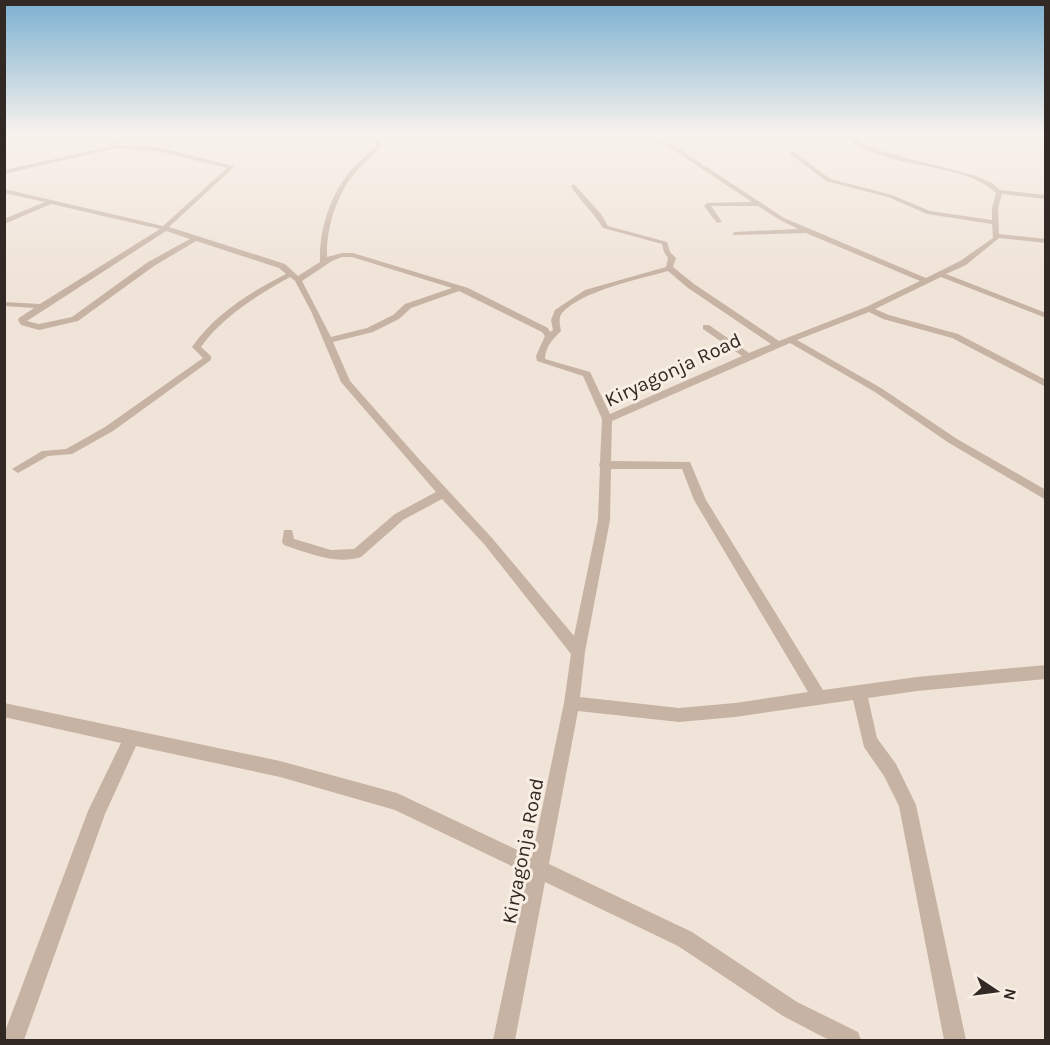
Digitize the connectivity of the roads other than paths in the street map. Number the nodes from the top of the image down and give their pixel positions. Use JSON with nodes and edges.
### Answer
{"nodes":[{"id":1,"x":215,"y":182,"type":"edge"},
{"id":2,"x":345,"y":182,"type":"edge"},
{"id":3,"x":726,"y":182,"type":"edge"},
{"id":4,"x":835,"y":182,"type":"edge"},
{"id":5,"x":984,"y":182,"type":"edge"},
{"id":6,"x":574,"y":186,"type":"dead end"},
{"id":7,"x":4,"y":191,"type":"edge"},
{"id":8,"x":998,"y":192,"type":"junction"},
{"id":9,"x":1046,"y":197,"type":"edge"},
{"id":10,"x":50,"y":203,"type":"junction"},
{"id":11,"x":760,"y":204,"type":"junction"},
{"id":12,"x":4,"y":222,"type":"edge"},
{"id":13,"x":719,"y":222,"type":"dead end"},
{"id":14,"x":995,"y":222,"type":"junction"},
{"id":15,"x":164,"y":228,"type":"junction"},
{"id":16,"x":807,"y":231,"type":"junction"},
{"id":17,"x":735,"y":234,"type":"dead end"},
{"id":18,"x":997,"y":236,"type":"junction"},
{"id":19,"x":196,"y":238,"type":"junction"},
{"id":20,"x":655,"y":239,"type":"dead end"},
{"id":21,"x":1046,"y":241,"type":"edge"},
{"id":22,"x":665,"y":243,"type":"junction"},
{"id":23,"x":323,"y":262,"type":"junction"},
{"id":24,"x":669,"y":268,"type":"junction"},
{"id":25,"x":940,"y":274,"type":"junction"},
{"id":26,"x":295,"y":277,"type":"junction"},
{"id":27,"x":927,"y":281,"type":"junction"},
{"id":28,"x":457,"y":288,"type":"junction"},
{"id":29,"x":4,"y":304,"type":"edge"},
{"id":30,"x":42,"y":306,"type":"junction"},
{"id":31,"x":869,"y":309,"type":"junction"},
{"id":32,"x":1046,"y":316,"type":"edge"},
{"id":33,"x":706,"y":327,"type":"dead end"},
{"id":34,"x":549,"y":336,"type":"junction"},
{"id":35,"x":791,"y":340,"type":"junction"},
{"id":36,"x":327,"y":341,"type":"junction"},
{"id":37,"x":778,"y":345,"type":"junction"},
{"id":38,"x":749,"y":357,"type":"junction"},
{"id":39,"x":1046,"y":384,"type":"edge"},
{"id":40,"x":607,"y":419,"type":"junction"},
{"id":41,"x":604,"y":465,"type":"junction"},
{"id":42,"x":18,"y":469,"type":"dead end"},
{"id":43,"x":443,"y":493,"type":"junction"},
{"id":44,"x":1046,"y":496,"type":"edge"},
{"id":45,"x":288,"y":533,"type":"dead end"},
{"id":46,"x":578,"y":652,"type":"junction"},
{"id":47,"x":1046,"y":672,"type":"edge"},
{"id":48,"x":859,"y":693,"type":"junction"},
{"id":49,"x":820,"y":699,"type":"junction"},
{"id":50,"x":572,"y":703,"type":"junction"},
{"id":51,"x":4,"y":710,"type":"edge"},
{"id":52,"x":132,"y":736,"type":"junction"},
{"id":53,"x":539,"y":870,"type":"junction"},
{"id":54,"x":13,"y":1041,"type":"edge"},
{"id":55,"x":504,"y":1041,"type":"edge"},
{"id":56,"x":850,"y":1041,"type":"edge"},
{"id":57,"x":955,"y":1041,"type":"edge"}],
"edges":[{"from":1,"to":15,"type":"street"},
{"from":2,"to":23,"type":"street"},
{"from":3,"to":11,"type":"street"},
{"from":4,"to":14,"type":"street"},
{"from":5,"to":8,"type":"street"},
{"from":6,"to":22,"type":"street"},
{"from":7,"to":10,"type":"street"},
{"from":8,"to":9,"type":"street"},
{"from":8,"to":14,"type":"street"},
{"from":10,"to":12,"type":"street"},
{"from":10,"to":15,"type":"street"},
{"from":11,"to":13,"type":"street"},
{"from":11,"to":16,"type":"street"},
{"from":14,"to":18,"type":"street"},
{"from":15,"to":19,"type":"street"},
{"from":15,"to":30,"type":"street"},
{"from":16,"to":17,"type":"street"},
{"from":16,"to":27,"type":"street"},
{"from":18,"to":21,"type":"street"},
{"from":18,"to":25,"type":"street","name":"Kiryagonja Road"},
{"from":19,"to":26,"type":"street"},
{"from":19,"to":30,"type":"street"},
{"from":20,"to":22,"type":"street"},
{"from":22,"to":24,"type":"street"},
{"from":23,"to":26,"type":"street"},
{"from":23,"to":28,"type":"street"},
{"from":24,"to":34,"type":"street"},
{"from":24,"to":37,"type":"street"},
{"from":25,"to":27,"type":"street","name":"Kiryagonja Road"},
{"from":25,"to":32,"type":"street"},
{"from":26,"to":36,"type":"street"},
{"from":26,"to":42,"type":"street"},
{"from":27,"to":31,"type":"street","name":"Kiryagonja Road"},
{"from":28,"to":34,"type":"street"},
{"from":28,"to":36,"type":"street"},
{"from":29,"to":30,"type":"street"},
{"from":31,"to":35,"type":"street","name":"Kiryagonja Road"},
{"from":31,"to":39,"type":"street"},
{"from":33,"to":38,"type":"street"},
{"from":34,"to":40,"type":"street"},
{"from":35,"to":37,"type":"street","name":"Kiryagonja Road"},
{"from":35,"to":44,"type":"street"},
{"from":36,"to":43,"type":"street"},
{"from":37,"to":38,"type":"street","name":"Kiryagonja Road"},
{"from":38,"to":40,"type":"street","name":"Kiryagonja Road"},
{"from":40,"to":41,"type":"street","name":"Kiryagonja Road"},
{"from":41,"to":46,"type":"street","name":"Kiryagonja Road"},
{"from":41,"to":49,"type":"street"},
{"from":43,"to":45,"type":"street"},
{"from":43,"to":46,"type":"street"},
{"from":46,"to":50,"type":"street","name":"Kiryagonja Road"},
{"from":47,"to":48,"type":"street"},
{"from":48,"to":49,"type":"street"},
{"from":48,"to":57,"type":"street"},
{"from":49,"to":50,"type":"street"},
{"from":50,"to":53,"type":"street","name":"Kiryagonja Road"},
{"from":51,"to":52,"type":"street"},
{"from":52,"to":53,"type":"street"},
{"from":52,"to":54,"type":"street"},
{"from":53,"to":55,"type":"street","name":"Kiryagonja Road"},
{"from":53,"to":56,"type":"street"}]}
